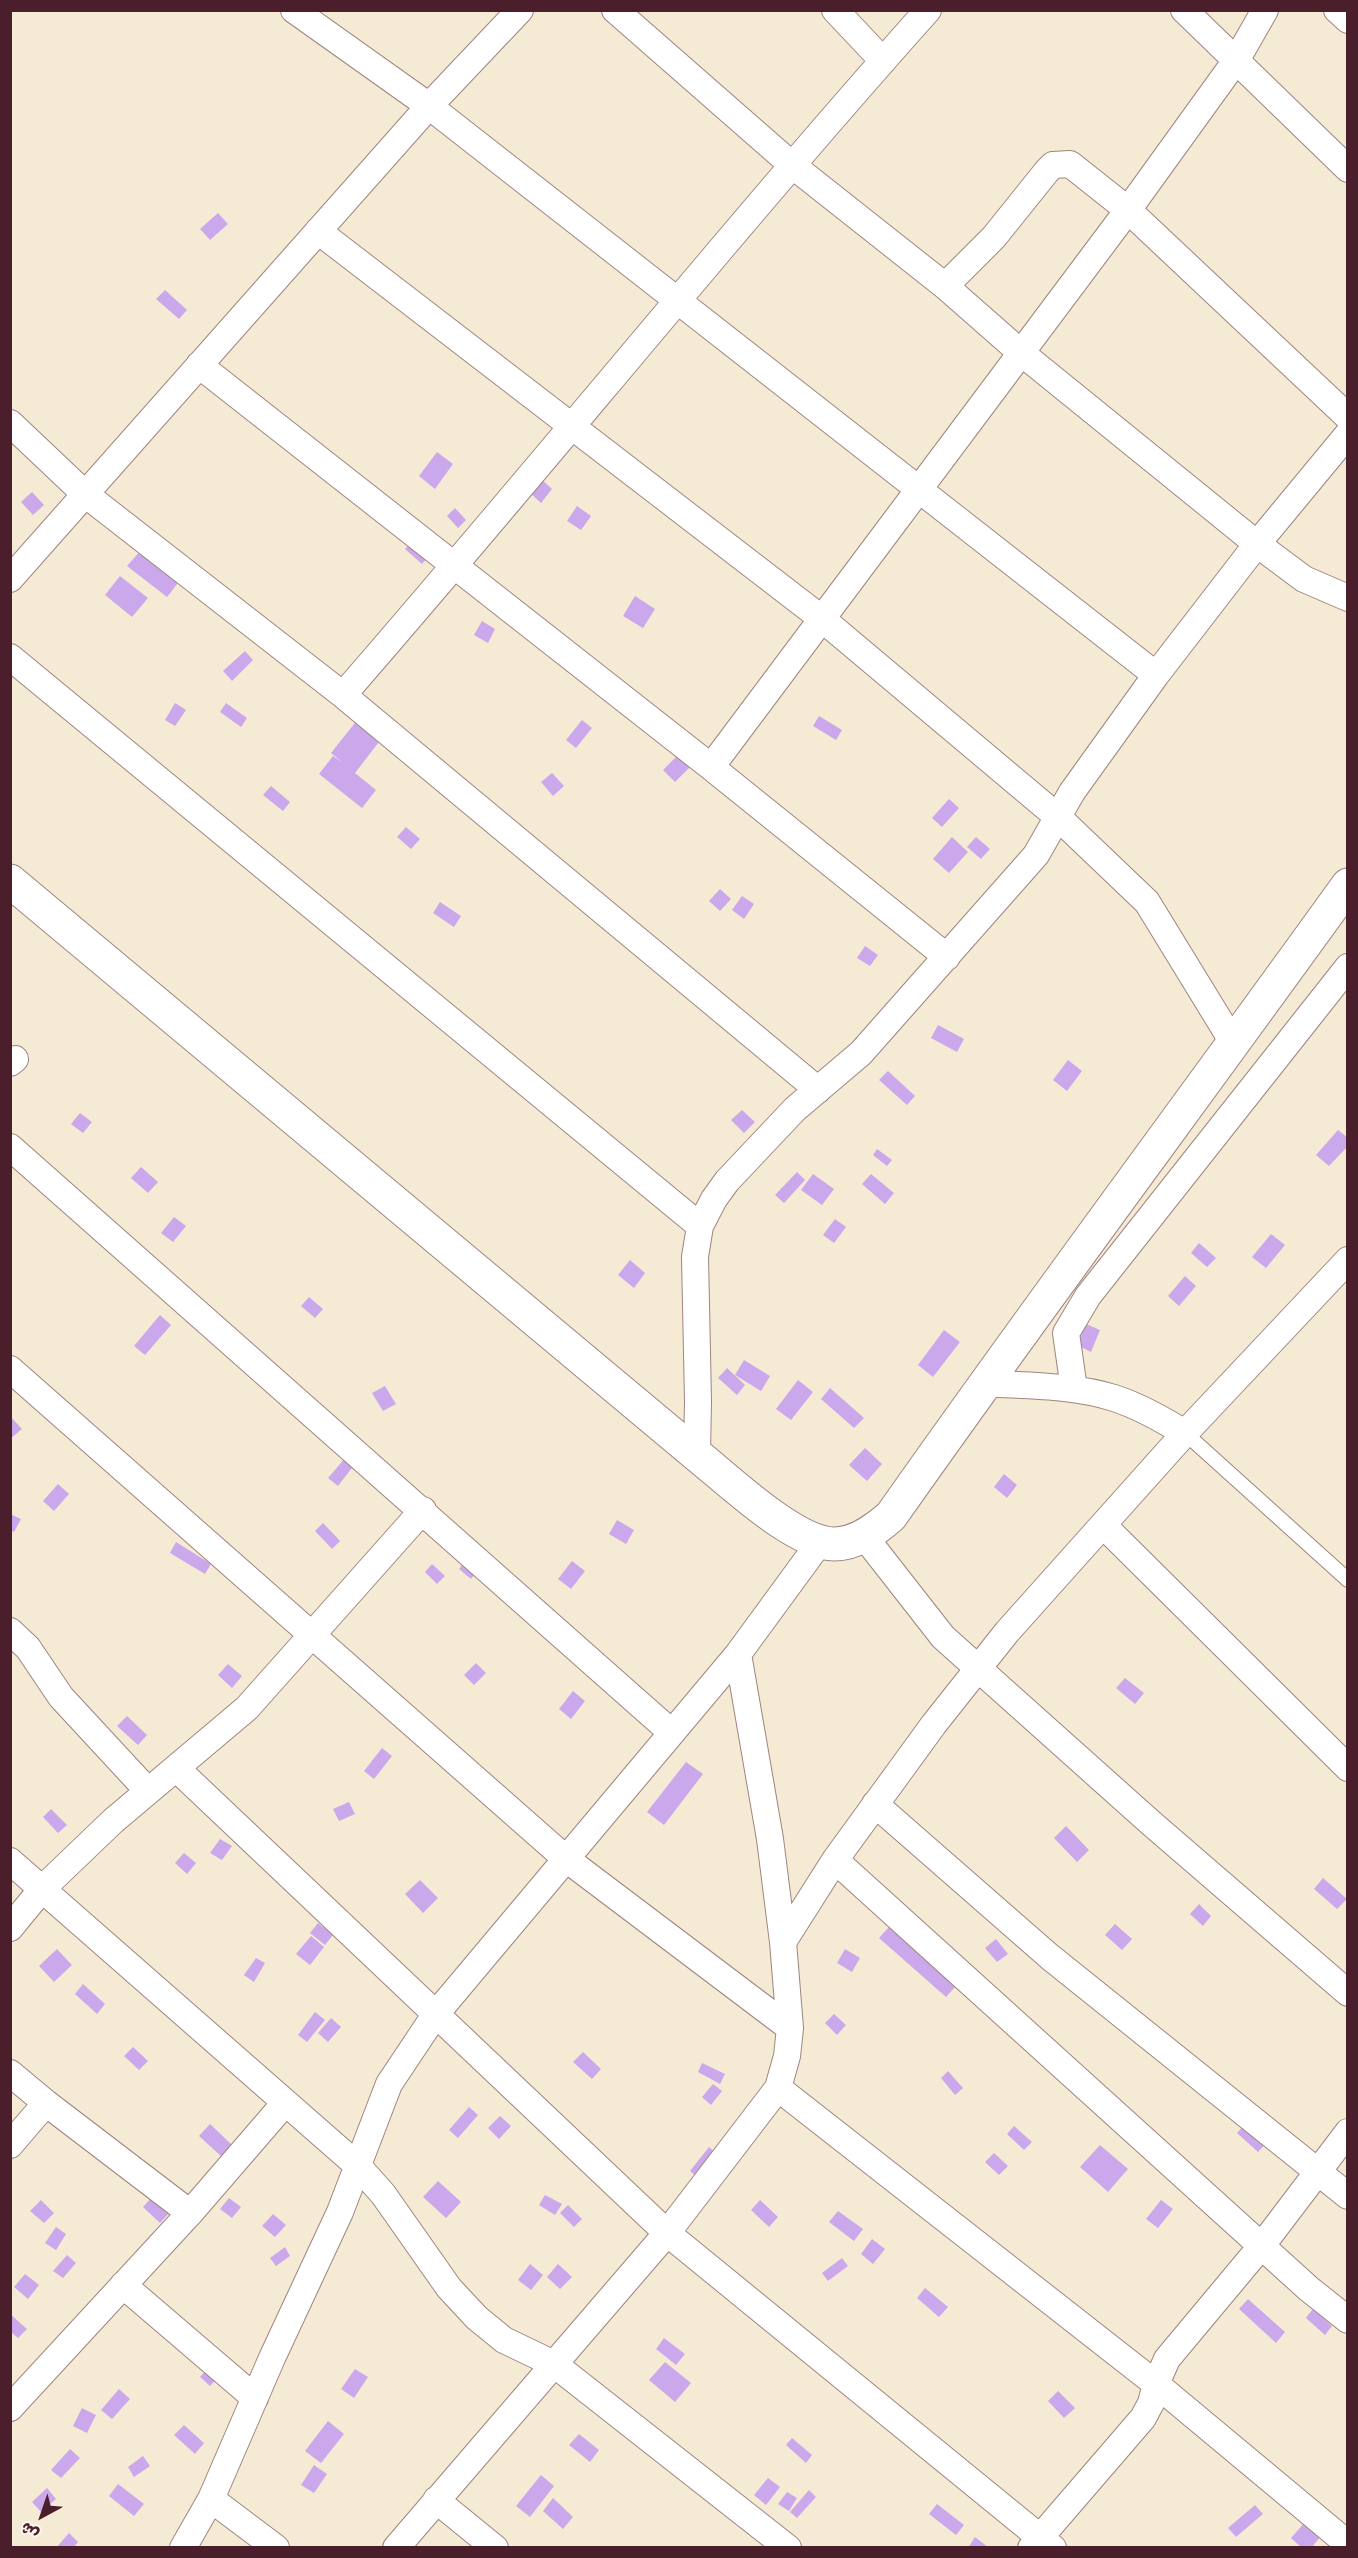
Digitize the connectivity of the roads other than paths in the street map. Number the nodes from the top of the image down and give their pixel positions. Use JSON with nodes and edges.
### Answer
{"nodes":[{"id":1,"x":294,"y":10,"type":"edge"},
{"id":2,"x":520,"y":10,"type":"edge"},
{"id":3,"x":615,"y":10,"type":"edge"},
{"id":4,"x":835,"y":10,"type":"edge"},
{"id":5,"x":928,"y":10,"type":"edge"},
{"id":6,"x":1184,"y":10,"type":"edge"},
{"id":7,"x":1265,"y":10,"type":"edge"},
{"id":8,"x":1337,"y":10,"type":"edge"},
{"id":9,"x":1347,"y":20,"type":"edge"},
{"id":10,"x":1237,"y":59,"type":"junction"},
{"id":11,"x":883,"y":62,"type":"junction"},
{"id":12,"x":429,"y":105,"type":"junction"},
{"id":13,"x":792,"y":165,"type":"junction"},
{"id":14,"x":1347,"y":169,"type":"edge"},
{"id":15,"x":1128,"y":210,"type":"junction"},
{"id":16,"x":318,"y":231,"type":"junction"},
{"id":17,"x":945,"y":286,"type":"junction"},
{"id":18,"x":678,"y":300,"type":"junction"},
{"id":19,"x":1019,"y":351,"type":"junction"},
{"id":20,"x":199,"y":365,"type":"junction"},
{"id":21,"x":1347,"y":417,"type":"edge"},
{"id":22,"x":10,"y":423,"type":"edge"},
{"id":23,"x":572,"y":426,"type":"junction"},
{"id":24,"x":1347,"y":434,"type":"edge"},
{"id":25,"x":918,"y":488,"type":"junction"},
{"id":26,"x":86,"y":494,"type":"junction"},
{"id":27,"x":1257,"y":544,"type":"junction"},
{"id":28,"x":455,"y":566,"type":"junction"},
{"id":29,"x":10,"y":579,"type":"edge"},
{"id":30,"x":1347,"y":598,"type":"edge"},
{"id":31,"x":821,"y":618,"type":"junction"},
{"id":32,"x":10,"y":657,"type":"edge"},
{"id":33,"x":1156,"y":675,"type":"junction"},
{"id":34,"x":343,"y":695,"type":"junction"},
{"id":35,"x":711,"y":767,"type":"junction"},
{"id":36,"x":1059,"y":818,"type":"junction"},
{"id":37,"x":10,"y":881,"type":"edge"},
{"id":38,"x":1347,"y":885,"type":"edge"},
{"id":39,"x":947,"y":957,"type":"junction"},
{"id":40,"x":1347,"y":967,"type":"edge"},
{"id":41,"x":1234,"y":1044,"type":"junction"},
{"id":42,"x":818,"y":1090,"type":"junction"},
{"id":43,"x":10,"y":1147,"type":"edge"},
{"id":44,"x":700,"y":1226,"type":"junction"},
{"id":45,"x":1347,"y":1260,"type":"edge"},
{"id":46,"x":10,"y":1369,"type":"edge"},
{"id":47,"x":984,"y":1383,"type":"junction"},
{"id":48,"x":1074,"y":1389,"type":"junction"},
{"id":49,"x":1185,"y":1433,"type":"junction"},
{"id":50,"x":697,"y":1455,"type":"junction"},
{"id":51,"x":423,"y":1510,"type":"junction"},
{"id":52,"x":1103,"y":1525,"type":"junction"},
{"id":53,"x":864,"y":1536,"type":"junction"},
{"id":54,"x":820,"y":1542,"type":"junction"},
{"id":55,"x":1347,"y":1580,"type":"edge"},
{"id":56,"x":10,"y":1631,"type":"edge"},
{"id":57,"x":313,"y":1634,"type":"junction"},
{"id":58,"x":738,"y":1654,"type":"junction"},
{"id":59,"x":977,"y":1668,"type":"junction"},
{"id":60,"x":671,"y":1732,"type":"junction"},
{"id":61,"x":176,"y":1768,"type":"junction"},
{"id":62,"x":1347,"y":1768,"type":"edge"},
{"id":63,"x":148,"y":1791,"type":"junction"},
{"id":64,"x":875,"y":1804,"type":"junction"},
{"id":65,"x":565,"y":1858,"type":"junction"},
{"id":66,"x":835,"y":1860,"type":"junction"},
{"id":67,"x":10,"y":1861,"type":"edge"},
{"id":68,"x":42,"y":1889,"type":"junction"},
{"id":69,"x":10,"y":1928,"type":"edge"},
{"id":70,"x":783,"y":1942,"type":"junction"},
{"id":71,"x":1347,"y":1993,"type":"edge"},
{"id":72,"x":435,"y":2015,"type":"junction"},
{"id":73,"x":790,"y":2028,"type":"junction"},
{"id":74,"x":10,"y":2073,"type":"edge"},
{"id":75,"x":778,"y":2088,"type":"junction"},
{"id":76,"x":46,"y":2103,"type":"junction"},
{"id":77,"x":285,"y":2103,"type":"junction"},
{"id":78,"x":1347,"y":2132,"type":"edge"},
{"id":79,"x":10,"y":2145,"type":"edge"},
{"id":80,"x":358,"y":2166,"type":"junction"},
{"id":81,"x":1317,"y":2170,"type":"junction"},
{"id":82,"x":1347,"y":2196,"type":"edge"},
{"id":83,"x":190,"y":2213,"type":"junction"},
{"id":84,"x":667,"y":2233,"type":"junction"},
{"id":85,"x":1263,"y":2244,"type":"junction"},
{"id":86,"x":123,"y":2285,"type":"junction"},
{"id":87,"x":1347,"y":2320,"type":"edge"},
{"id":88,"x":554,"y":2364,"type":"junction"},
{"id":89,"x":1156,"y":2384,"type":"junction"},
{"id":90,"x":255,"y":2398,"type":"junction"},
{"id":91,"x":10,"y":2408,"type":"edge"},
{"id":92,"x":211,"y":2499,"type":"junction"},
{"id":93,"x":436,"y":2500,"type":"junction"},
{"id":94,"x":1041,"y":2544,"type":"edge"},
{"id":95,"x":1347,"y":2544,"type":"edge"},
{"id":96,"x":183,"y":2547,"type":"edge"},
{"id":97,"x":276,"y":2547,"type":"edge"},
{"id":98,"x":396,"y":2547,"type":"edge"},
{"id":99,"x":495,"y":2547,"type":"edge"},
{"id":100,"x":788,"y":2547,"type":"edge"}],
"edges":[{"from":1,"to":12,"type":"street"},
{"from":2,"to":12,"type":"street"},
{"from":3,"to":13,"type":"street"},
{"from":4,"to":11,"type":"street"},
{"from":5,"to":11,"type":"street"},
{"from":6,"to":10,"type":"street"},
{"from":7,"to":10,"type":"street"},
{"from":8,"to":9,"type":"street"},
{"from":10,"to":14,"type":"street"},
{"from":10,"to":15,"type":"street"},
{"from":11,"to":13,"type":"street"},
{"from":12,"to":16,"type":"street"},
{"from":12,"to":18,"type":"street"},
{"from":13,"to":17,"type":"street"},
{"from":13,"to":18,"type":"street"},
{"from":15,"to":17,"type":"street"},
{"from":15,"to":19,"type":"street"},
{"from":15,"to":21,"type":"street"},
{"from":16,"to":20,"type":"street"},
{"from":16,"to":23,"type":"street"},
{"from":17,"to":19,"type":"street"},
{"from":18,"to":23,"type":"street"},
{"from":18,"to":25,"type":"street"},
{"from":19,"to":25,"type":"street"},
{"from":19,"to":27,"type":"street"},
{"from":20,"to":26,"type":"street"},
{"from":20,"to":28,"type":"street"},
{"from":22,"to":26,"type":"street"},
{"from":23,"to":28,"type":"street"},
{"from":23,"to":31,"type":"street"},
{"from":24,"to":27,"type":"street"},
{"from":25,"to":31,"type":"street"},
{"from":25,"to":33,"type":"street"},
{"from":26,"to":29,"type":"street"},
{"from":26,"to":34,"type":"street"},
{"from":27,"to":30,"type":"street"},
{"from":27,"to":33,"type":"street"},
{"from":28,"to":34,"type":"street"},
{"from":28,"to":35,"type":"street"},
{"from":31,"to":35,"type":"street"},
{"from":31,"to":36,"type":"street"},
{"from":32,"to":44,"type":"street"},
{"from":33,"to":36,"type":"street"},
{"from":34,"to":42,"type":"street"},
{"from":35,"to":39,"type":"street"},
{"from":36,"to":39,"type":"street"},
{"from":36,"to":41,"type":"street"},
{"from":37,"to":50,"type":"main road"},
{"from":38,"to":41,"type":"main road"},
{"from":39,"to":42,"type":"street"},
{"from":40,"to":48,"type":"street"},
{"from":41,"to":47,"type":"main road"},
{"from":42,"to":44,"type":"street"},
{"from":43,"to":51,"type":"street"},
{"from":44,"to":50,"type":"street"},
{"from":45,"to":49,"type":"street"},
{"from":46,"to":57,"type":"street"},
{"from":47,"to":48,"type":"street"},
{"from":47,"to":53,"type":"main road"},
{"from":48,"to":49,"type":"street"},
{"from":49,"to":52,"type":"street"},
{"from":49,"to":55,"type":"lane"},
{"from":50,"to":54,"type":"main road"},
{"from":51,"to":57,"type":"street"},
{"from":51,"to":60,"type":"street"},
{"from":52,"to":59,"type":"street"},
{"from":52,"to":62,"type":"street"},
{"from":53,"to":54,"type":"main road"},
{"from":53,"to":59,"type":"street"},
{"from":54,"to":58,"type":"street"},
{"from":56,"to":63,"type":"street"},
{"from":57,"to":61,"type":"street"},
{"from":57,"to":65,"type":"street"},
{"from":58,"to":60,"type":"street"},
{"from":58,"to":70,"type":"street"},
{"from":59,"to":64,"type":"street"},
{"from":59,"to":71,"type":"street"},
{"from":60,"to":65,"type":"street"},
{"from":61,"to":63,"type":"street"},
{"from":61,"to":72,"type":"street"},
{"from":63,"to":68,"type":"street"},
{"from":64,"to":66,"type":"street"},
{"from":64,"to":81,"type":"street"},
{"from":65,"to":72,"type":"street"},
{"from":65,"to":73,"type":"street"},
{"from":66,"to":70,"type":"street"},
{"from":66,"to":85,"type":"street"},
{"from":67,"to":68,"type":"street"},
{"from":68,"to":69,"type":"street"},
{"from":68,"to":77,"type":"street"},
{"from":70,"to":73,"type":"street"},
{"from":72,"to":80,"type":"street"},
{"from":72,"to":84,"type":"street"},
{"from":73,"to":75,"type":"street"},
{"from":74,"to":76,"type":"street"},
{"from":75,"to":84,"type":"street"},
{"from":75,"to":89,"type":"street"},
{"from":76,"to":79,"type":"street"},
{"from":76,"to":83,"type":"street"},
{"from":77,"to":80,"type":"street"},
{"from":77,"to":83,"type":"street"},
{"from":78,"to":81,"type":"street"},
{"from":80,"to":88,"type":"street"},
{"from":80,"to":90,"type":"street"},
{"from":81,"to":82,"type":"street"},
{"from":81,"to":85,"type":"street"},
{"from":83,"to":86,"type":"street"},
{"from":84,"to":88,"type":"street"},
{"from":84,"to":94,"type":"street"},
{"from":85,"to":87,"type":"street"},
{"from":85,"to":89,"type":"street"},
{"from":86,"to":90,"type":"street"},
{"from":86,"to":91,"type":"street"},
{"from":88,"to":93,"type":"street"},
{"from":88,"to":100,"type":"street"},
{"from":89,"to":94,"type":"street"},
{"from":89,"to":95,"type":"street"},
{"from":90,"to":92,"type":"street"},
{"from":92,"to":96,"type":"street"},
{"from":92,"to":97,"type":"street"},
{"from":93,"to":98,"type":"street"},
{"from":93,"to":99,"type":"street"}]}
